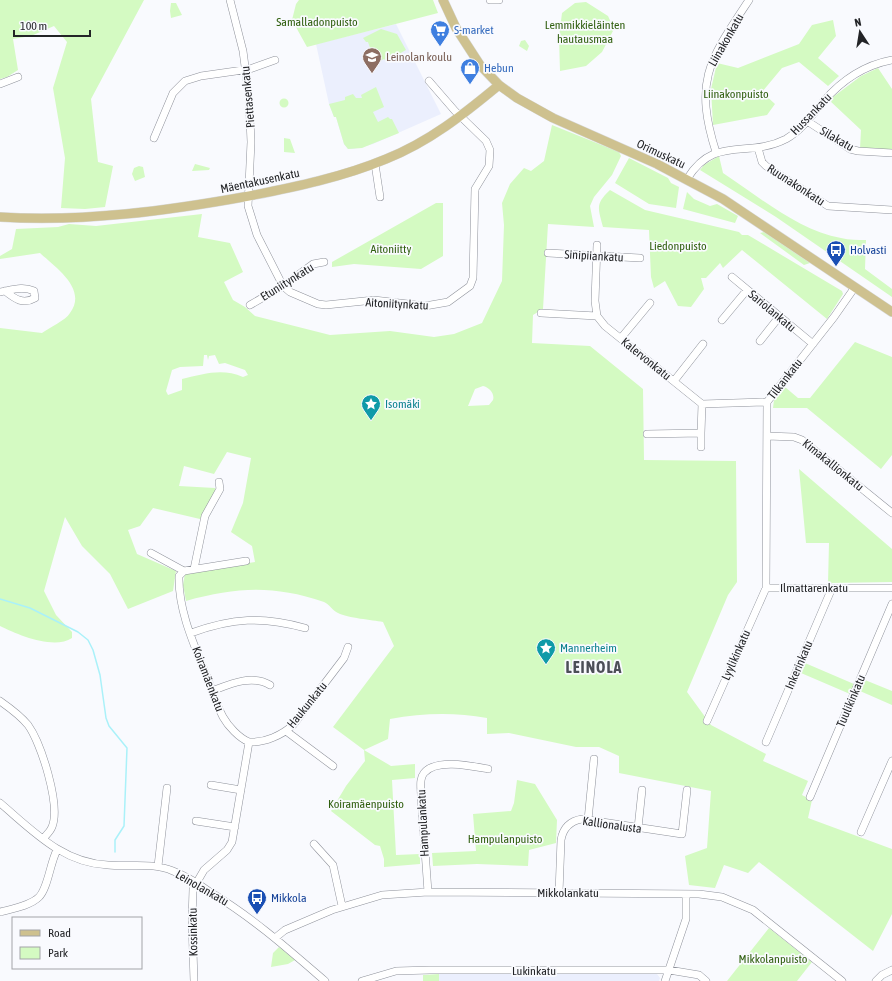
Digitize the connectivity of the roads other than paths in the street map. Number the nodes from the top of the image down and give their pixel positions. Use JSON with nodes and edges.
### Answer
{"nodes":[{"id":1,"x":230,"y":0,"type":"edge"},
{"id":2,"x":443,"y":0,"type":"edge"},
{"id":3,"x":490,"y":0,"type":"edge"},
{"id":4,"x":499,"y":0,"type":"edge"},
{"id":5,"x":750,"y":0,"type":"edge"},
{"id":6,"x":275,"y":60,"type":"dead end"},
{"id":7,"x":892,"y":60,"type":"edge"},
{"id":8,"x":246,"y":70,"type":"junction"},
{"id":9,"x":18,"y":77,"type":"dead end"},
{"id":10,"x":429,"y":81,"type":"dead end"},
{"id":11,"x":0,"y":84,"type":"edge"},
{"id":12,"x":500,"y":85,"type":"junction"},
{"id":13,"x":460,"y":117,"type":"junction"},
{"id":14,"x":807,"y":121,"type":"junction"},
{"id":15,"x":154,"y":138,"type":"dead end"},
{"id":16,"x":758,"y":148,"type":"junction"},
{"id":17,"x":716,"y":152,"type":"junction"},
{"id":18,"x":892,"y":153,"type":"edge"},
{"id":19,"x":375,"y":164,"type":"junction"},
{"id":20,"x":687,"y":179,"type":"junction"},
{"id":21,"x":248,"y":196,"type":"junction"},
{"id":22,"x":380,"y":196,"type":"dead end"},
{"id":23,"x":892,"y":210,"type":"edge"},
{"id":24,"x":0,"y":216,"type":"edge"},
{"id":25,"x":598,"y":245,"type":"dead end"},
{"id":26,"x":548,"y":253,"type":"dead end"},
{"id":27,"x":597,"y":255,"type":"junction"},
{"id":28,"x":640,"y":258,"type":"dead end"},
{"id":29,"x":324,"y":262,"type":"dead end"},
{"id":30,"x":732,"y":277,"type":"dead end"},
{"id":31,"x":283,"y":286,"type":"junction"},
{"id":32,"x":855,"y":287,"type":"junction"},
{"id":33,"x":747,"y":290,"type":"junction"},
{"id":34,"x":650,"y":303,"type":"dead end"},
{"id":35,"x":250,"y":305,"type":"dead end"},
{"id":36,"x":892,"y":311,"type":"edge"},
{"id":37,"x":541,"y":313,"type":"dead end"},
{"id":38,"x":597,"y":316,"type":"junction"},
{"id":39,"x":779,"y":317,"type":"junction"},
{"id":40,"x":722,"y":320,"type":"dead end"},
{"id":41,"x":621,"y":338,"type":"junction"},
{"id":42,"x":760,"y":341,"type":"dead end"},
{"id":43,"x":703,"y":344,"type":"dead end"},
{"id":44,"x":813,"y":344,"type":"junction"},
{"id":45,"x":674,"y":381,"type":"junction"},
{"id":46,"x":767,"y":402,"type":"junction"},
{"id":47,"x":702,"y":404,"type":"junction"},
{"id":48,"x":701,"y":433,"type":"junction"},
{"id":49,"x":647,"y":434,"type":"dead end"},
{"id":50,"x":768,"y":436,"type":"junction"},
{"id":51,"x":701,"y":447,"type":"dead end"},
{"id":52,"x":219,"y":482,"type":"dead end"},
{"id":53,"x":767,"y":511,"type":"joint"},
{"id":54,"x":892,"y":513,"type":"edge"},
{"id":55,"x":151,"y":553,"type":"dead end"},
{"id":56,"x":246,"y":562,"type":"dead end"},
{"id":57,"x":194,"y":569,"type":"junction"},
{"id":58,"x":184,"y":571,"type":"junction"},
{"id":59,"x":766,"y":588,"type":"junction"},
{"id":60,"x":832,"y":588,"type":"junction"},
{"id":61,"x":892,"y":588,"type":"edge"},
{"id":62,"x":892,"y":604,"type":"edge"},
{"id":63,"x":305,"y":628,"type":"dead end"},
{"id":64,"x":191,"y":633,"type":"junction"},
{"id":65,"x":348,"y":647,"type":"dead end"},
{"id":66,"x":270,"y":685,"type":"dead end"},
{"id":67,"x":212,"y":691,"type":"junction"},
{"id":68,"x":0,"y":701,"type":"edge"},
{"id":69,"x":707,"y":721,"type":"dead end"},
{"id":70,"x":286,"y":731,"type":"junction"},
{"id":71,"x":249,"y":742,"type":"junction"},
{"id":72,"x":766,"y":742,"type":"dead end"},
{"id":73,"x":594,"y":759,"type":"dead end"},
{"id":74,"x":892,"y":762,"type":"edge"},
{"id":75,"x":332,"y":766,"type":"dead end"},
{"id":76,"x":488,"y":769,"type":"dead end"},
{"id":77,"x":211,"y":785,"type":"dead end"},
{"id":78,"x":167,"y":788,"type":"dead end"},
{"id":79,"x":241,"y":790,"type":"junction"},
{"id":80,"x":642,"y":790,"type":"dead end"},
{"id":81,"x":687,"y":790,"type":"dead end"},
{"id":82,"x":810,"y":797,"type":"dead end"},
{"id":83,"x":0,"y":802,"type":"edge"},
{"id":84,"x":588,"y":820,"type":"junction"},
{"id":85,"x":196,"y":821,"type":"dead end"},
{"id":86,"x":235,"y":827,"type":"junction"},
{"id":87,"x":638,"y":828,"type":"junction"},
{"id":88,"x":861,"y":832,"type":"dead end"},
{"id":89,"x":43,"y":839,"type":"junction"},
{"id":90,"x":314,"y":844,"type":"dead end"},
{"id":91,"x":57,"y":850,"type":"junction"},
{"id":92,"x":158,"y":866,"type":"junction"},
{"id":93,"x":196,"y":883,"type":"junction"},
{"id":94,"x":428,"y":892,"type":"junction"},
{"id":95,"x":558,"y":893,"type":"junction"},
{"id":96,"x":686,"y":894,"type":"junction"},
{"id":97,"x":342,"y":906,"type":"junction"},
{"id":98,"x":0,"y":912,"type":"edge"},
{"id":99,"x":275,"y":938,"type":"junction"},
{"id":100,"x":669,"y":970,"type":"junction"},
{"id":101,"x":892,"y":970,"type":"edge"},
{"id":102,"x":194,"y":981,"type":"edge"},
{"id":103,"x":325,"y":981,"type":"edge"},
{"id":104,"x":362,"y":981,"type":"edge"},
{"id":105,"x":665,"y":981,"type":"edge"},
{"id":106,"x":706,"y":981,"type":"edge"},
{"id":107,"x":842,"y":981,"type":"edge"},
{"id":108,"x":876,"y":981,"type":"edge"}],
"edges":[{"from":1,"to":8,"type":"street","name":"Piettasenkatu"},
{"from":2,"to":12,"type":"main road","name":"Orimuskatu"},
{"from":3,"to":4,"type":"street"},
{"from":5,"to":17,"type":"street","name":"Liinakonkatu"},
{"from":6,"to":8,"type":"street"},
{"from":7,"to":14,"type":"street","name":"Hussankatu"},
{"from":8,"to":15,"type":"street"},
{"from":8,"to":21,"type":"street","name":"Piettasenkatu"},
{"from":9,"to":11,"type":"street"},
{"from":10,"to":13,"type":"street"},
{"from":12,"to":13,"type":"main road","name":"Mäentakusenkatu"},
{"from":12,"to":20,"type":"main road","name":"Orimuskatu"},
{"from":13,"to":19,"type":"main road","name":"Mäentakusenkatu"},
{"from":13,"to":31,"type":"street","name":"Aitoniitynkatu"},
{"from":14,"to":16,"type":"street","name":"Hussankatu"},
{"from":14,"to":18,"type":"street","name":"Silakatu"},
{"from":16,"to":17,"type":"street","name":"Hussankatu"},
{"from":16,"to":23,"type":"street","name":"Ruunakonkatu"},
{"from":17,"to":20,"type":"street","name":"Hussankatu"},
{"from":19,"to":21,"type":"main road","name":"Mäentakusenkatu"},
{"from":19,"to":22,"type":"street"},
{"from":20,"to":32,"type":"main road","name":"Orimuskatu"},
{"from":21,"to":24,"type":"main road","name":"Mäentakusenkatu"},
{"from":21,"to":31,"type":"street"},
{"from":25,"to":27,"type":"street"},
{"from":26,"to":27,"type":"street","name":"Sinipiiankatu"},
{"from":27,"to":28,"type":"street","name":"Sinipiiankatu"},
{"from":27,"to":38,"type":"street"},
{"from":29,"to":31,"type":"street","name":"Etuniitynkatu"},
{"from":30,"to":33,"type":"street","name":"Sariolankatu"},
{"from":31,"to":35,"type":"street","name":"Etuniitynkatu"},
{"from":32,"to":36,"type":"main road","name":"Orimuskatu"},
{"from":32,"to":44,"type":"street","name":"Tilkankatu"},
{"from":33,"to":39,"type":"street","name":"Sariolankatu"},
{"from":33,"to":40,"type":"street"},
{"from":34,"to":41,"type":"street"},
{"from":37,"to":38,"type":"street"},
{"from":38,"to":41,"type":"street","name":"Kalervonkatu"},
{"from":39,"to":42,"type":"street"},
{"from":39,"to":44,"type":"street","name":"Sariolankatu"},
{"from":41,"to":45,"type":"street","name":"Kalervonkatu"},
{"from":43,"to":45,"type":"street"},
{"from":44,"to":46,"type":"street","name":"Tilkankatu"},
{"from":45,"to":47,"type":"street","name":"Kalervonkatu"},
{"from":46,"to":47,"type":"street"},
{"from":46,"to":50,"type":"street","name":"Tilkankatu"},
{"from":47,"to":48,"type":"street"},
{"from":48,"to":49,"type":"street"},
{"from":48,"to":51,"type":"street"},
{"from":50,"to":53,"type":"street","name":"Tilkankatu"},
{"from":50,"to":54,"type":"street","name":"Kimakallionkatu"},
{"from":52,"to":57,"type":"street"},
{"from":53,"to":59,"type":"street","name":"Ilmattarenkatu"},
{"from":55,"to":58,"type":"street"},
{"from":56,"to":57,"type":"street"},
{"from":57,"to":58,"type":"street"},
{"from":58,"to":64,"type":"street","name":"Koiramäenkatu"},
{"from":59,"to":60,"type":"street","name":"Ilmattarenkatu"},
{"from":59,"to":69,"type":"street","name":"Lyylikinkatu"},
{"from":60,"to":61,"type":"street","name":"Ilmattarenkatu"},
{"from":60,"to":72,"type":"street","name":"Inkerinkatu"},
{"from":62,"to":82,"type":"street","name":"Tuulikinkatu"},
{"from":63,"to":64,"type":"street"},
{"from":64,"to":67,"type":"street","name":"Koiramäenkatu"},
{"from":65,"to":70,"type":"street","name":"Haukunkatu"},
{"from":66,"to":67,"type":"street"},
{"from":67,"to":71,"type":"street","name":"Koiramäenkatu"},
{"from":68,"to":89,"type":"street"},
{"from":70,"to":71,"type":"street","name":"Haukunkatu"},
{"from":70,"to":75,"type":"street"},
{"from":71,"to":79,"type":"street"},
{"from":73,"to":84,"type":"street"},
{"from":74,"to":88,"type":"street"},
{"from":76,"to":94,"type":"street","name":"Hampulankatu"},
{"from":77,"to":79,"type":"street"},
{"from":78,"to":92,"type":"street"},
{"from":79,"to":86,"type":"street"},
{"from":80,"to":87,"type":"street"},
{"from":81,"to":87,"type":"street","name":"Kallionalusta"},
{"from":83,"to":89,"type":"street","name":"Leinolankatu"},
{"from":84,"to":87,"type":"street","name":"Kallionalusta"},
{"from":84,"to":95,"type":"street","name":"Kallionalusta"},
{"from":85,"to":86,"type":"street"},
{"from":86,"to":93,"type":"street"},
{"from":89,"to":91,"type":"street","name":"Leinolankatu"},
{"from":90,"to":97,"type":"street"},
{"from":91,"to":92,"type":"street","name":"Leinolankatu"},
{"from":91,"to":98,"type":"street"},
{"from":92,"to":93,"type":"street","name":"Leinolankatu"},
{"from":93,"to":99,"type":"street","name":"Leinolankatu"},
{"from":93,"to":102,"type":"street","name":"Kossinkatu"},
{"from":94,"to":95,"type":"street","name":"Mikkolankatu"},
{"from":94,"to":97,"type":"street","name":"Mikkolankatu"},
{"from":95,"to":96,"type":"street","name":"Mikkolankatu"},
{"from":96,"to":100,"type":"street"},
{"from":96,"to":107,"type":"street","name":"Mikkolankatu"},
{"from":97,"to":99,"type":"street","name":"Mikkolankatu"},
{"from":99,"to":103,"type":"street","name":"Leinolankatu"},
{"from":100,"to":104,"type":"street","name":"Lukinkatu"},
{"from":100,"to":105,"type":"street"},
{"from":100,"to":106,"type":"street","name":"Lukinkatu"},
{"from":101,"to":108,"type":"street"}]}
